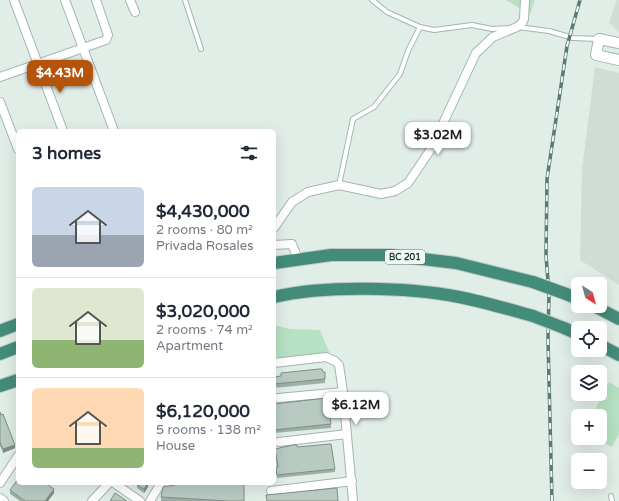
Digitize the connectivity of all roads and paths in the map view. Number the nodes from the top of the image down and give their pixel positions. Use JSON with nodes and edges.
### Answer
{"nodes":[{"id":1,"x":14,"y":0,"type":"edge"},
{"id":2,"x":65,"y":0,"type":"edge"},
{"id":3,"x":96,"y":0,"type":"edge"},
{"id":4,"x":130,"y":0,"type":"edge"},
{"id":5,"x":185,"y":0,"type":"edge"},
{"id":6,"x":372,"y":0,"type":"edge"},
{"id":7,"x":525,"y":0,"type":"edge"},
{"id":8,"x":135,"y":12,"type":"dead end"},
{"id":9,"x":517,"y":27,"type":"junction"},
{"id":10,"x":420,"y":28,"type":"junction"},
{"id":11,"x":599,"y":39,"type":"junction"},
{"id":12,"x":619,"y":43,"type":"edge"},
{"id":13,"x":83,"y":47,"type":"junction"},
{"id":14,"x":200,"y":49,"type":"dead end"},
{"id":15,"x":619,"y":60,"type":"edge"},
{"id":16,"x":38,"y":63,"type":"junction"},
{"id":17,"x":0,"y":77,"type":"edge"},
{"id":18,"x":0,"y":102,"type":"edge"},
{"id":19,"x":62,"y":129,"type":"edge"},
{"id":20,"x":113,"y":129,"type":"edge"},
{"id":21,"x":16,"y":143,"type":"edge"},
{"id":22,"x":339,"y":185,"type":"junction"},
{"id":23,"x":276,"y":225,"type":"edge"},
{"id":24,"x":276,"y":245,"type":"edge"},
{"id":25,"x":276,"y":254,"type":"edge"},
{"id":26,"x":297,"y":256,"type":"junction"},
{"id":27,"x":276,"y":261,"type":"edge"},
{"id":28,"x":571,"y":296,"type":"edge"},
{"id":29,"x":276,"y":297,"type":"edge"},
{"id":30,"x":607,"y":313,"type":"edge"},
{"id":31,"x":619,"y":319,"type":"edge"},
{"id":32,"x":16,"y":325,"type":"edge"},
{"id":33,"x":0,"y":331,"type":"edge"},
{"id":34,"x":571,"y":331,"type":"edge"},
{"id":35,"x":16,"y":348,"type":"edge"},
{"id":36,"x":607,"y":349,"type":"edge"},
{"id":37,"x":0,"y":354,"type":"edge"},
{"id":38,"x":619,"y":355,"type":"edge"},
{"id":39,"x":276,"y":363,"type":"edge"},
{"id":40,"x":16,"y":381,"type":"edge"},
{"id":41,"x":0,"y":386,"type":"edge"},
{"id":42,"x":343,"y":392,"type":"junction"},
{"id":43,"x":278,"y":398,"type":"dead end"},
{"id":44,"x":347,"y":434,"type":"junction"},
{"id":45,"x":278,"y":442,"type":"dead end"},
{"id":46,"x":16,"y":459,"type":"edge"},
{"id":47,"x":0,"y":467,"type":"edge"},
{"id":48,"x":2,"y":480,"type":"edge"},
{"id":49,"x":352,"y":481,"type":"junction"},
{"id":50,"x":106,"y":485,"type":"edge"},
{"id":51,"x":117,"y":485,"type":"edge"},
{"id":52,"x":160,"y":485,"type":"edge"},
{"id":53,"x":271,"y":491,"type":"dead end"},
{"id":54,"x":0,"y":498,"type":"edge"},
{"id":55,"x":4,"y":501,"type":"edge"},
{"id":56,"x":92,"y":501,"type":"edge"},
{"id":57,"x":140,"y":501,"type":"edge"},
{"id":58,"x":150,"y":501,"type":"edge"},
{"id":59,"x":353,"y":501,"type":"edge"}],
"edges":[{"from":1,"to":16,"type":"street"},
{"from":2,"to":13,"type":"street"},
{"from":3,"to":13,"type":"street"},
{"from":4,"to":8,"type":"street"},
{"from":5,"to":14,"type":"lane"},
{"from":6,"to":10,"type":"lane"},
{"from":7,"to":9,"type":"street"},
{"from":9,"to":10,"type":"lane"},
{"from":9,"to":11,"type":"lane"},
{"from":9,"to":22,"type":"street"},
{"from":10,"to":22,"type":"lane"},
{"from":11,"to":12,"type":"street"},
{"from":11,"to":15,"type":"street"},
{"from":13,"to":16,"type":"street"},
{"from":13,"to":20,"type":"street"},
{"from":16,"to":17,"type":"street"},
{"from":16,"to":19,"type":"street"},
{"from":18,"to":21,"type":"street"},
{"from":22,"to":23,"type":"street"},
{"from":24,"to":26,"type":"street"},
{"from":25,"to":26,"type":"highway"},
{"from":26,"to":27,"type":"highway"},
{"from":26,"to":28,"type":"highway","number":"BC 201","bridge":true},
{"from":29,"to":34,"type":"highway","bridge":true},
{"from":30,"to":31,"type":"highway"},
{"from":32,"to":33,"type":"highway"},
{"from":35,"to":37,"type":"highway"},
{"from":36,"to":38,"type":"highway"},
{"from":39,"to":42,"type":"street"},
{"from":40,"to":41,"type":"highway"},
{"from":42,"to":43,"type":"street"},
{"from":42,"to":44,"type":"street"},
{"from":44,"to":45,"type":"street"},
{"from":44,"to":49,"type":"street"},
{"from":46,"to":48,"type":"street"},
{"from":47,"to":48,"type":"street"},
{"from":49,"to":53,"type":"street"},
{"from":49,"to":59,"type":"street"},
{"from":50,"to":56,"type":"street"},
{"from":51,"to":57,"type":"street"},
{"from":52,"to":58,"type":"street"},
{"from":54,"to":55,"type":"street"}]}
